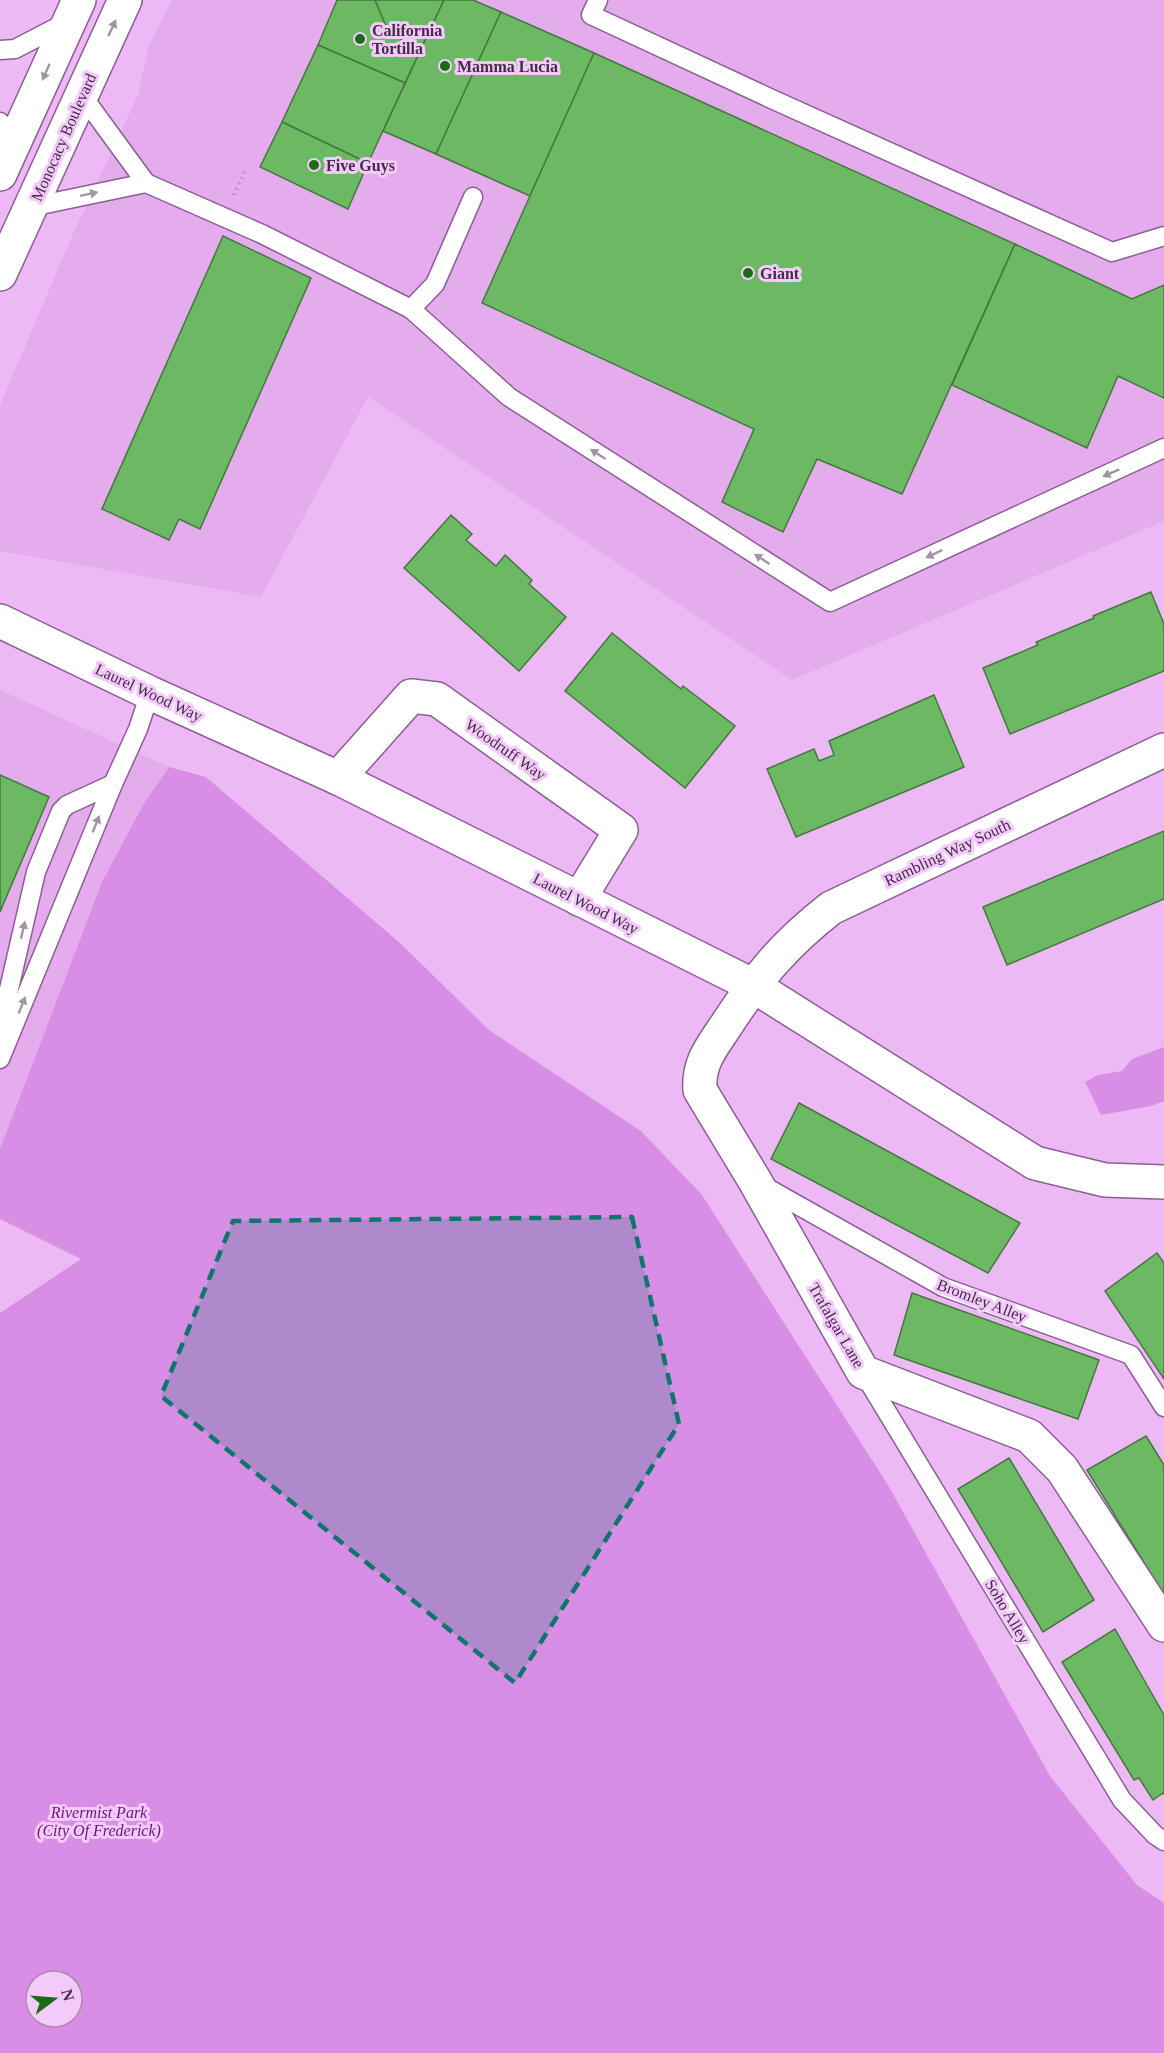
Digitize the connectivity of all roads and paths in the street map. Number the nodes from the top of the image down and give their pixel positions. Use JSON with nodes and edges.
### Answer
{"nodes":[{"id":1,"x":125,"y":0,"type":"edge"},
{"id":2,"x":598,"y":0,"type":"edge"},
{"id":3,"x":75,"y":10,"type":"edge"},
{"id":4,"x":0,"y":50,"type":"edge"},
{"id":5,"x":81,"y":94,"type":"junction"},
{"id":6,"x":0,"y":122,"type":"edge"},
{"id":7,"x":4,"y":165,"type":"edge"},
{"id":8,"x":245,"y":171,"type":"dead end"},
{"id":9,"x":146,"y":183,"type":"junction"},
{"id":10,"x":234,"y":195,"type":"dead end"},
{"id":11,"x":473,"y":197,"type":"dead end"},
{"id":12,"x":31,"y":207,"type":"junction"},
{"id":13,"x":1164,"y":236,"type":"edge"},
{"id":14,"x":0,"y":274,"type":"edge"},
{"id":15,"x":411,"y":309,"type":"junction"},
{"id":16,"x":1164,"y":448,"type":"edge"},
{"id":17,"x":0,"y":621,"type":"edge"},
{"id":18,"x":150,"y":693,"type":"junction"},
{"id":19,"x":1164,"y":750,"type":"edge"},
{"id":20,"x":338,"y":778,"type":"junction"},
{"id":21,"x":113,"y":784,"type":"junction"},
{"id":22,"x":579,"y":899,"type":"junction"},
{"id":23,"x":752,"y":985,"type":"junction"},
{"id":24,"x":0,"y":1028,"type":"edge"},
{"id":25,"x":0,"y":1059,"type":"edge"},
{"id":26,"x":755,"y":1181,"type":"junction"},
{"id":27,"x":1164,"y":1182,"type":"edge"},
{"id":28,"x":863,"y":1372,"type":"junction"},
{"id":29,"x":1164,"y":1407,"type":"edge"},
{"id":30,"x":1164,"y":1625,"type":"edge"},
{"id":31,"x":1164,"y":1841,"type":"edge"}],
"edges":[{"from":5,"to":1,"type":"street","name":"Monocacy Boulevard","one_way":true},
{"from":2,"to":13,"type":"lane"},
{"from":3,"to":4,"type":"lane"},
{"from":3,"to":7,"type":"street","one_way":true},
{"from":5,"to":9,"type":"lane"},
{"from":5,"to":12,"type":"street","name":"Monocacy Boulevard"},
{"from":6,"to":7,"type":"lane"},
{"from":8,"to":10,"type":"path"},
{"from":12,"to":9,"type":"lane","one_way":true},
{"from":9,"to":15,"type":"lane"},
{"from":11,"to":15,"type":"lane"},
{"from":12,"to":14,"type":"street","name":"Monocacy Boulevard"},
{"from":16,"to":15,"type":"lane","one_way":true},
{"from":17,"to":18,"type":"street","name":"Laurel Wood Way"},
{"from":18,"to":20,"type":"street","name":"Laurel Wood Way"},
{"from":18,"to":21,"type":"lane"},
{"from":19,"to":23,"type":"street","name":"Rambling Way South"},
{"from":20,"to":22,"type":"street","name":"Laurel Wood Way"},
{"from":20,"to":22,"type":"street","name":"Woodruff Way"},
{"from":24,"to":21,"type":"lane","one_way":true},
{"from":25,"to":21,"type":"lane","one_way":true},
{"from":22,"to":23,"type":"street","name":"Laurel Wood Way"},
{"from":23,"to":26,"type":"street","name":"Trafalgar Lane"},
{"from":23,"to":27,"type":"street","name":"Laurel Wood Way"},
{"from":26,"to":28,"type":"street","name":"Trafalgar Lane"},
{"from":26,"to":29,"type":"lane","name":"Bromley Alley"},
{"from":28,"to":30,"type":"street","name":"Trafalgar Lane"},
{"from":28,"to":31,"type":"lane","name":"Soho Alley"}]}
